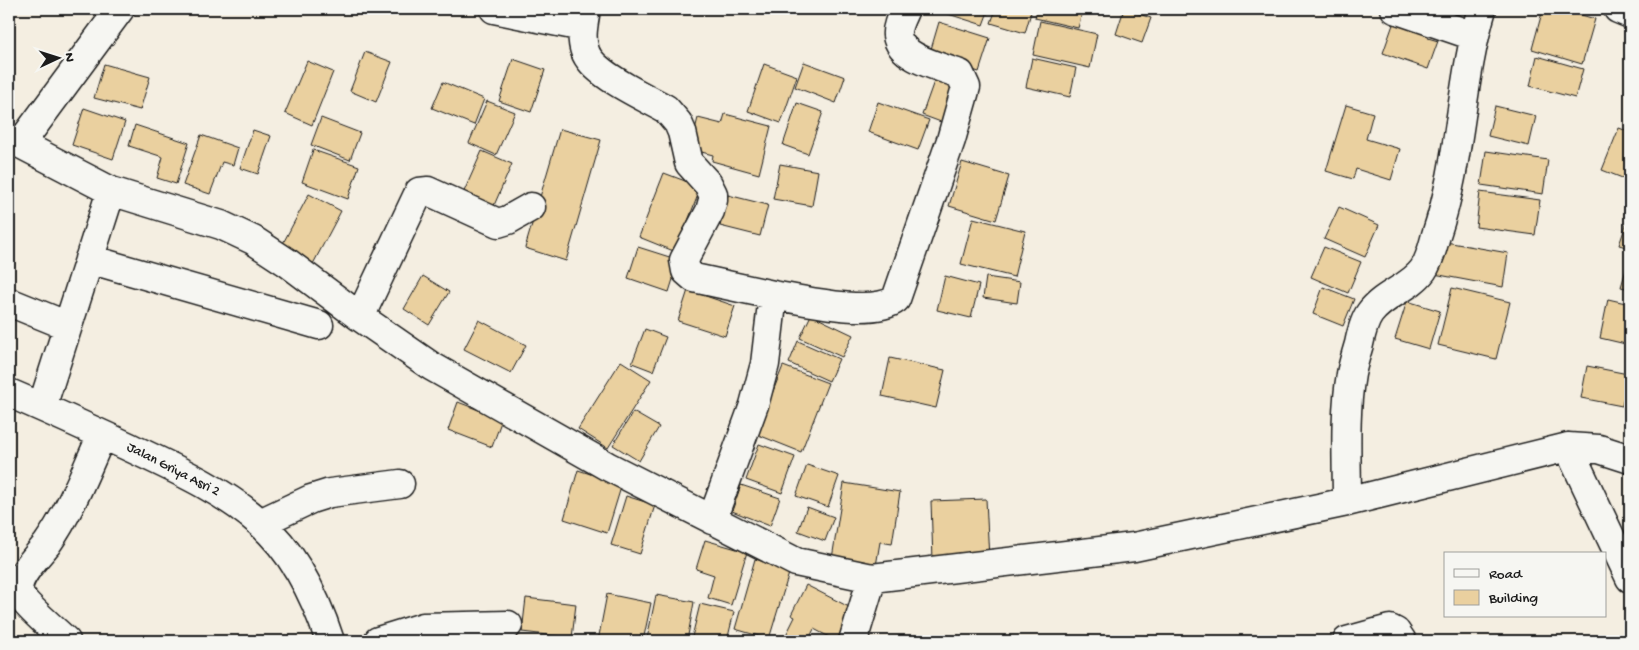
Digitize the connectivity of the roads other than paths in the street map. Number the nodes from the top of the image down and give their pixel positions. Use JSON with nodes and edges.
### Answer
{"nodes":[{"id":1,"x":120,"y":9,"type":"edge"},
{"id":2,"x":494,"y":9,"type":"edge"},
{"id":3,"x":905,"y":9,"type":"edge"},
{"id":4,"x":1395,"y":9,"type":"edge"},
{"id":5,"x":1482,"y":9,"type":"edge"},
{"id":6,"x":1618,"y":9,"type":"edge"},
{"id":7,"x":1630,"y":14,"type":"edge"},
{"id":8,"x":584,"y":18,"type":"edge"},
{"id":9,"x":1474,"y":36,"type":"junction"},
{"id":10,"x":15,"y":141,"type":"edge"},
{"id":11,"x":111,"y":191,"type":"junction"},
{"id":12,"x":531,"y":207,"type":"dead end"},
{"id":13,"x":89,"y":259,"type":"junction"},
{"id":14,"x":773,"y":295,"type":"junction"},
{"id":15,"x":9,"y":302,"type":"edge"},
{"id":16,"x":360,"y":317,"type":"junction"},
{"id":17,"x":319,"y":325,"type":"dead end"},
{"id":18,"x":68,"y":326,"type":"junction"},
{"id":19,"x":9,"y":393,"type":"edge"},
{"id":20,"x":42,"y":407,"type":"junction"},
{"id":21,"x":102,"y":435,"type":"junction"},
{"id":22,"x":1568,"y":446,"type":"junction"},
{"id":23,"x":1630,"y":459,"type":"edge"},
{"id":24,"x":400,"y":484,"type":"dead end"},
{"id":25,"x":1347,"y":502,"type":"junction"},
{"id":26,"x":712,"y":520,"type":"junction"},
{"id":27,"x":260,"y":522,"type":"junction"},
{"id":28,"x":872,"y":578,"type":"junction"},
{"id":29,"x":1630,"y":578,"type":"edge"},
{"id":30,"x":508,"y":624,"type":"dead end"},
{"id":31,"x":66,"y":641,"type":"edge"},
{"id":32,"x":330,"y":641,"type":"edge"},
{"id":33,"x":378,"y":641,"type":"edge"},
{"id":34,"x":853,"y":641,"type":"edge"},
{"id":35,"x":1347,"y":641,"type":"edge"},
{"id":36,"x":1402,"y":641,"type":"edge"}],
"edges":[{"from":1,"to":10,"type":"street"},
{"from":2,"to":8,"type":"street"},
{"from":3,"to":14,"type":"street"},
{"from":4,"to":9,"type":"street"},
{"from":5,"to":9,"type":"street"},
{"from":6,"to":7,"type":"street"},
{"from":8,"to":14,"type":"street"},
{"from":9,"to":25,"type":"street"},
{"from":10,"to":11,"type":"street"},
{"from":11,"to":13,"type":"street"},
{"from":11,"to":16,"type":"street"},
{"from":12,"to":16,"type":"street"},
{"from":13,"to":17,"type":"street"},
{"from":13,"to":18,"type":"street"},
{"from":14,"to":26,"type":"street"},
{"from":15,"to":18,"type":"street"},
{"from":16,"to":26,"type":"street"},
{"from":18,"to":20,"type":"street"},
{"from":19,"to":20,"type":"street","name":"Jalan Griya Asri 2"},
{"from":20,"to":21,"type":"street","name":"Jalan Griya Asri 2"},
{"from":21,"to":27,"type":"street","name":"Jalan Griya Asri 2"},
{"from":21,"to":31,"type":"street"},
{"from":22,"to":23,"type":"street"},
{"from":22,"to":25,"type":"street"},
{"from":22,"to":29,"type":"street"},
{"from":24,"to":27,"type":"street"},
{"from":25,"to":28,"type":"street"},
{"from":26,"to":28,"type":"street"},
{"from":27,"to":32,"type":"street","name":"Jalan Griya Asri 2"},
{"from":28,"to":34,"type":"street"},
{"from":30,"to":33,"type":"street"},
{"from":35,"to":36,"type":"street"}]}
